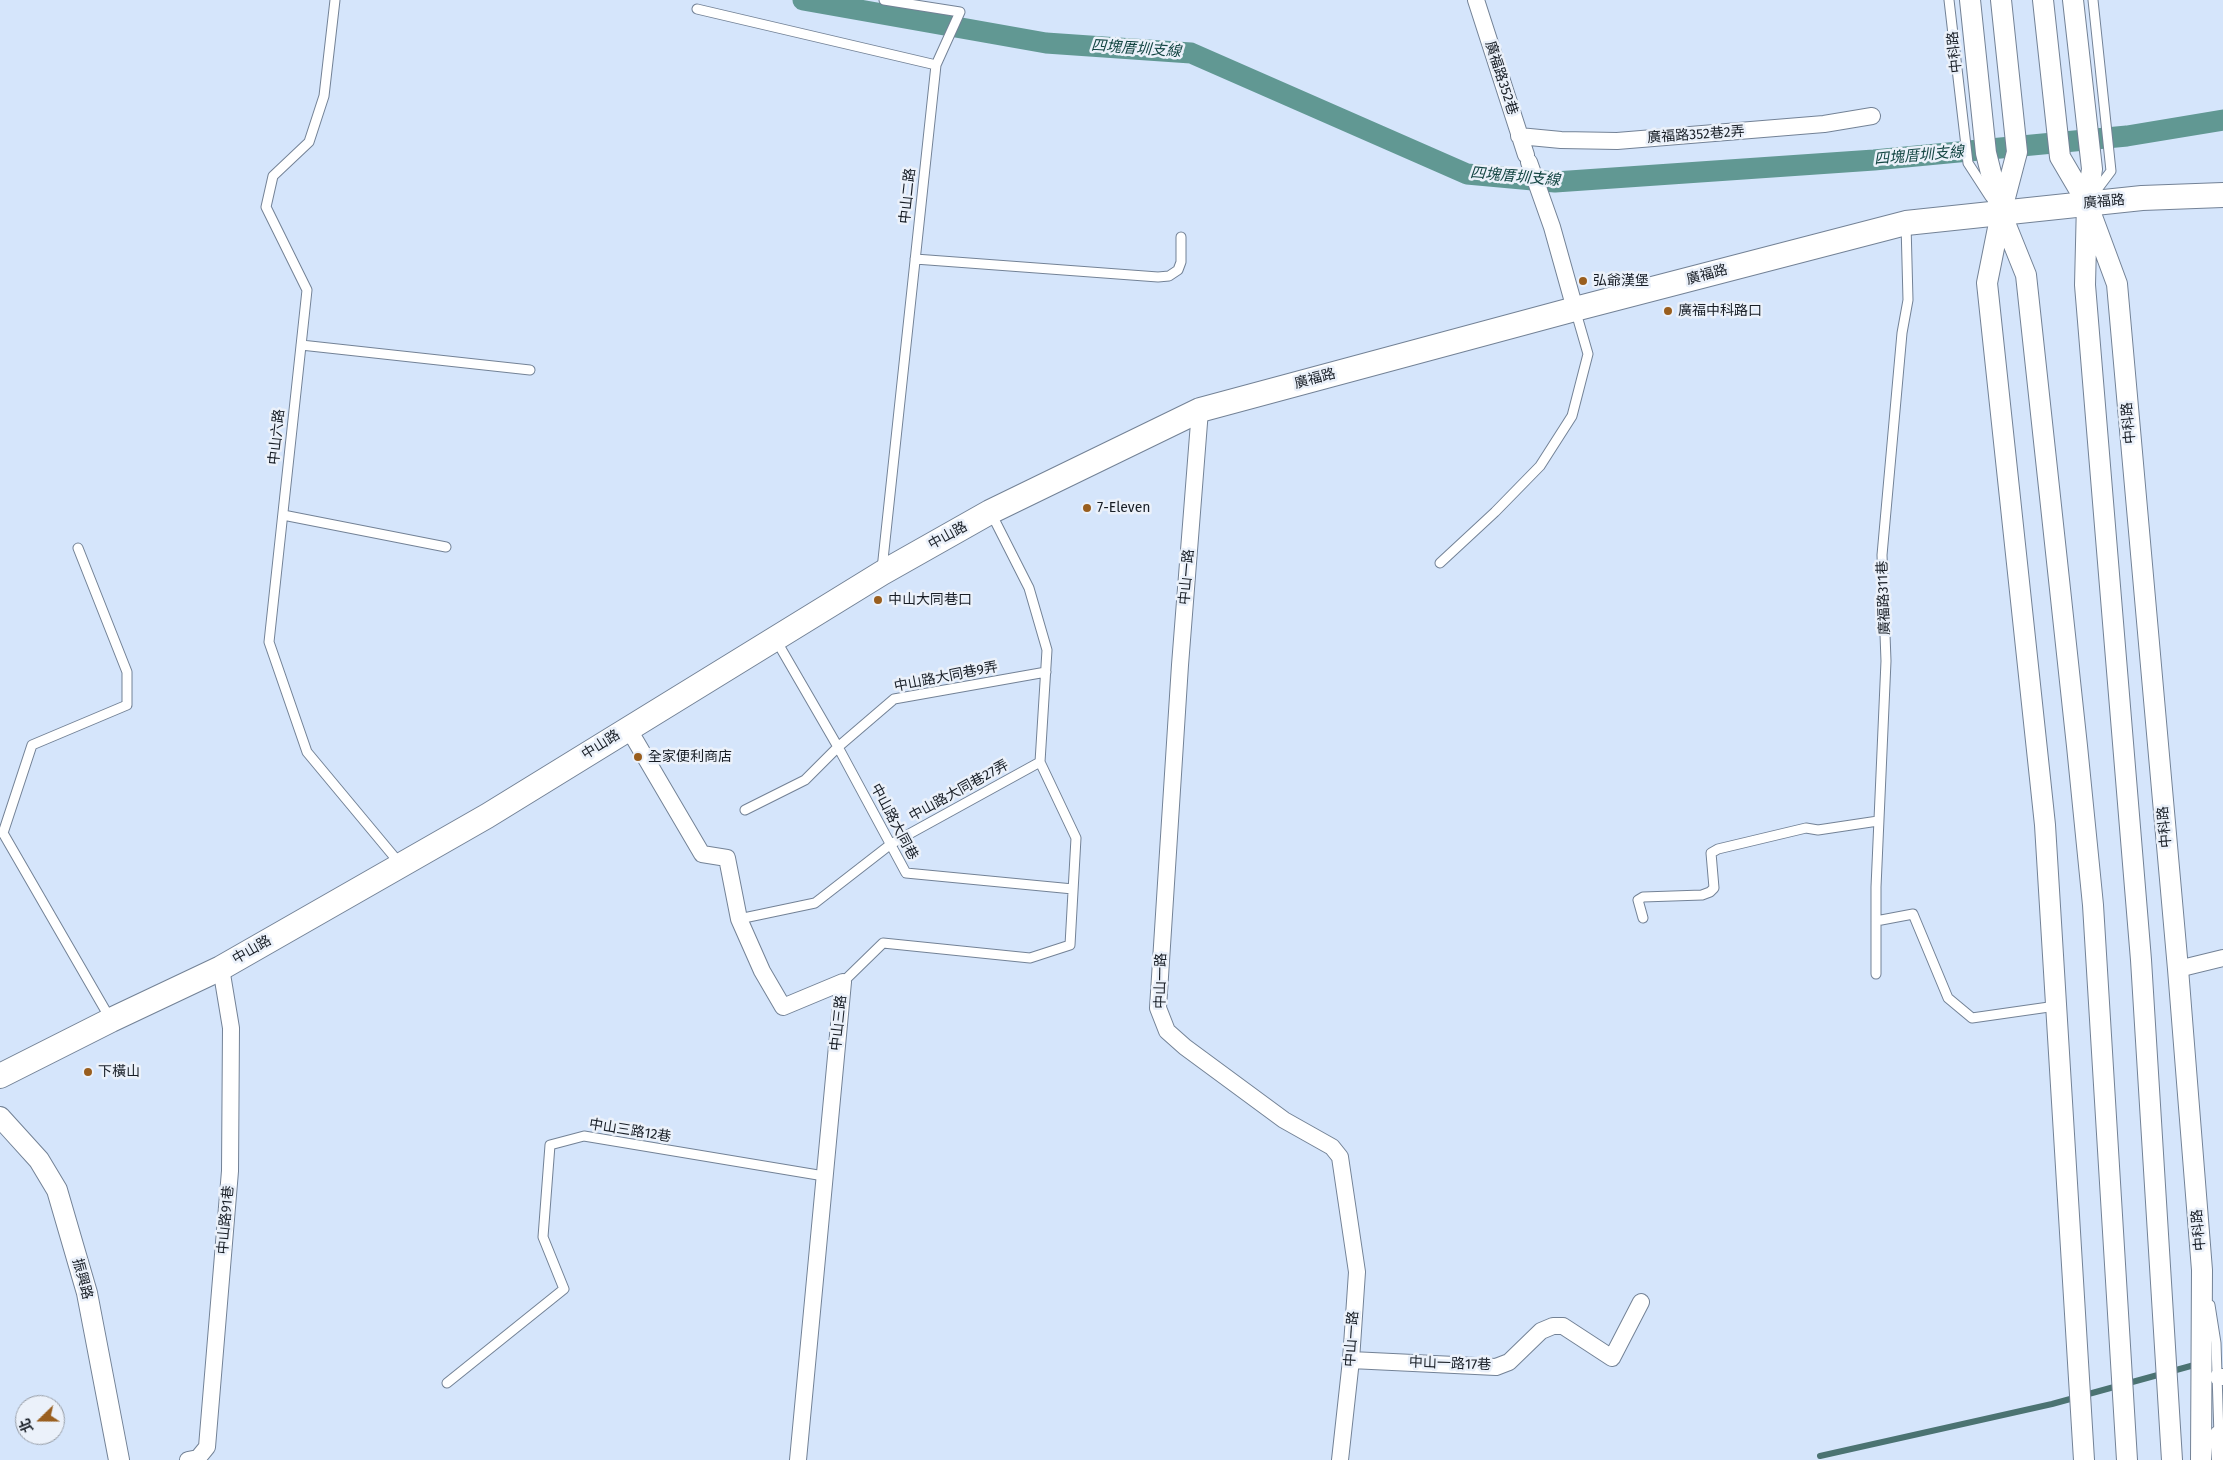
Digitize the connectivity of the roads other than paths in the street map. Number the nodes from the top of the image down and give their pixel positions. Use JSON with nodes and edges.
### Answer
{"nodes":[{"id":1,"x":335,"y":0,"type":"edge"},
{"id":2,"x":884,"y":0,"type":"edge"},
{"id":3,"x":1476,"y":0,"type":"edge"},
{"id":4,"x":1949,"y":0,"type":"edge"},
{"id":5,"x":1970,"y":0,"type":"edge"},
{"id":6,"x":2001,"y":0,"type":"edge"},
{"id":7,"x":2044,"y":0,"type":"edge"},
{"id":8,"x":2072,"y":0,"type":"edge"},
{"id":9,"x":2093,"y":0,"type":"edge"},
{"id":10,"x":697,"y":9,"type":"dead end"},
{"id":11,"x":936,"y":66,"type":"junction"},
{"id":12,"x":1971,"y":105,"type":"junction"},
{"id":13,"x":1872,"y":116,"type":"dead end"},
{"id":14,"x":1519,"y":136,"type":"junction"},
{"id":15,"x":2223,"y":195,"type":"edge"},
{"id":16,"x":2087,"y":203,"type":"junction"},
{"id":17,"x":2001,"y":213,"type":"junction"},
{"id":18,"x":1906,"y":224,"type":"junction"},
{"id":19,"x":1181,"y":237,"type":"dead end"},
{"id":20,"x":915,"y":259,"type":"junction"},
{"id":21,"x":1575,"y":309,"type":"junction"},
{"id":22,"x":301,"y":345,"type":"junction"},
{"id":23,"x":530,"y":370,"type":"dead end"},
{"id":24,"x":1200,"y":410,"type":"junction"},
{"id":25,"x":990,"y":512,"type":"junction"},
{"id":26,"x":282,"y":515,"type":"junction"},
{"id":27,"x":446,"y":547,"type":"dead end"},
{"id":28,"x":78,"y":548,"type":"dead end"},
{"id":29,"x":1440,"y":563,"type":"dead end"},
{"id":30,"x":882,"y":573,"type":"junction"},
{"id":31,"x":775,"y":638,"type":"junction"},
{"id":32,"x":1046,"y":672,"type":"junction"},
{"id":33,"x":628,"y":728,"type":"junction"},
{"id":34,"x":838,"y":747,"type":"junction"},
{"id":35,"x":1040,"y":762,"type":"junction"},
{"id":36,"x":745,"y":810,"type":"dead end"},
{"id":37,"x":1878,"y":821,"type":"junction"},
{"id":38,"x":891,"y":844,"type":"junction"},
{"id":39,"x":401,"y":865,"type":"junction"},
{"id":40,"x":1073,"y":889,"type":"junction"},
{"id":41,"x":1643,"y":918,"type":"dead end"},
{"id":42,"x":739,"y":919,"type":"junction"},
{"id":43,"x":1876,"y":921,"type":"junction"},
{"id":44,"x":2223,"y":958,"type":"edge"},
{"id":45,"x":221,"y":968,"type":"junction"},
{"id":46,"x":2178,"y":969,"type":"junction"},
{"id":47,"x":1876,"y":974,"type":"dead end"},
{"id":48,"x":843,"y":982,"type":"junction"},
{"id":49,"x":2056,"y":1006,"type":"junction"},
{"id":50,"x":111,"y":1020,"type":"junction"},
{"id":51,"x":0,"y":1076,"type":"edge"},
{"id":52,"x":0,"y":1117,"type":"edge"},
{"id":53,"x":824,"y":1176,"type":"junction"},
{"id":54,"x":2202,"y":1270,"type":"junction"},
{"id":55,"x":1641,"y":1302,"type":"dead end"},
{"id":56,"x":1352,"y":1360,"type":"junction"},
{"id":57,"x":2219,"y":1373,"type":"edge"},
{"id":58,"x":446,"y":1384,"type":"dead end"},
{"id":59,"x":2218,"y":1434,"type":"junction"},
{"id":60,"x":2223,"y":1454,"type":"edge"},
{"id":61,"x":2083,"y":1458,"type":"edge"},
{"id":62,"x":118,"y":1460,"type":"edge"},
{"id":63,"x":188,"y":1460,"type":"edge"},
{"id":64,"x":798,"y":1460,"type":"edge"},
{"id":65,"x":1340,"y":1460,"type":"edge"},
{"id":66,"x":2127,"y":1460,"type":"edge"},
{"id":67,"x":2172,"y":1460,"type":"edge"},
{"id":68,"x":2201,"y":1460,"type":"edge"},
{"id":69,"x":2220,"y":1460,"type":"edge"}],
"edges":[{"from":1,"to":22,"type":"lane","name":"中山六路"},
{"from":2,"to":11,"type":"lane","name":"中山二路"},
{"from":3,"to":14,"type":"street","name":"廣福路352巷"},
{"from":4,"to":12,"type":"lane","name":"中科路"},
{"from":5,"to":12,"type":"street","name":"中科路"},
{"from":6,"to":17,"type":"street","name":"中科路"},
{"from":7,"to":16,"type":"street","name":"中科路"},
{"from":8,"to":16,"type":"street","name":"中科路"},
{"from":9,"to":16,"type":"lane"},
{"from":10,"to":11,"type":"lane"},
{"from":11,"to":20,"type":"lane","name":"中山二路"},
{"from":12,"to":17,"type":"street","name":"中科路"},
{"from":12,"to":17,"type":"lane","name":"中科路"},
{"from":13,"to":14,"type":"street","name":"廣福路352巷2弄"},
{"from":14,"to":21,"type":"street","name":"廣福路352巷"},
{"from":15,"to":16,"type":"main road","name":"廣福路"},
{"from":16,"to":17,"type":"main road","name":"廣福路"},
{"from":16,"to":46,"type":"street","name":"中科路"},
{"from":16,"to":67,"type":"street","name":"中科路"},
{"from":17,"to":18,"type":"main road","name":"廣福路"},
{"from":17,"to":49,"type":"street","name":"中科路"},
{"from":17,"to":66,"type":"street","name":"中科路"},
{"from":18,"to":21,"type":"main road","name":"廣福路"},
{"from":18,"to":37,"type":"lane","name":"廣福路311巷"},
{"from":19,"to":20,"type":"lane"},
{"from":20,"to":30,"type":"lane","name":"中山二路"},
{"from":21,"to":24,"type":"main road","name":"廣福路"},
{"from":21,"to":29,"type":"lane"},
{"from":22,"to":23,"type":"lane"},
{"from":22,"to":26,"type":"lane","name":"中山六路"},
{"from":24,"to":25,"type":"main road","name":"中山路"},
{"from":24,"to":56,"type":"street","name":"中山一路"},
{"from":25,"to":30,"type":"main road","name":"中山路"},
{"from":25,"to":32,"type":"lane"},
{"from":26,"to":27,"type":"lane"},
{"from":26,"to":39,"type":"lane","name":"中山六路"},
{"from":28,"to":50,"type":"lane"},
{"from":30,"to":31,"type":"main road","name":"中山路"},
{"from":31,"to":33,"type":"main road","name":"中山路"},
{"from":31,"to":34,"type":"lane","name":"中山路大同巷"},
{"from":32,"to":34,"type":"lane","name":"中山路大同巷9弄"},
{"from":32,"to":35,"type":"lane"},
{"from":33,"to":39,"type":"main road","name":"中山路"},
{"from":33,"to":42,"type":"street","name":"中山三路"},
{"from":34,"to":36,"type":"lane","name":"中山路大同巷9弄"},
{"from":34,"to":38,"type":"lane","name":"中山路大同巷"},
{"from":35,"to":38,"type":"lane","name":"中山路大同巷27弄"},
{"from":35,"to":40,"type":"lane"},
{"from":37,"to":41,"type":"lane"},
{"from":37,"to":43,"type":"lane","name":"廣福路311巷"},
{"from":38,"to":40,"type":"lane","name":"中山路大同巷"},
{"from":38,"to":42,"type":"lane","name":"中山路大同巷27弄"},
{"from":39,"to":45,"type":"main road","name":"中山路"},
{"from":40,"to":48,"type":"lane"},
{"from":42,"to":48,"type":"street","name":"中山三路"},
{"from":43,"to":47,"type":"lane","name":"廣福路311巷"},
{"from":43,"to":49,"type":"lane"},
{"from":44,"to":46,"type":"street"},
{"from":45,"to":50,"type":"main road","name":"中山路"},
{"from":45,"to":63,"type":"street","name":"中山路91巷"},
{"from":46,"to":54,"type":"street","name":"中科路"},
{"from":48,"to":53,"type":"street","name":"中山三路"},
{"from":49,"to":61,"type":"street","name":"中科路"},
{"from":50,"to":51,"type":"main road","name":"中山路"},
{"from":52,"to":62,"type":"street","name":"振興路"},
{"from":53,"to":58,"type":"lane","name":"中山三路12巷"},
{"from":53,"to":64,"type":"street","name":"中山三路"},
{"from":54,"to":57,"type":"lane","name":"中科路"},
{"from":54,"to":68,"type":"street"},
{"from":55,"to":56,"type":"street","name":"中山一路17巷"},
{"from":56,"to":65,"type":"street","name":"中山一路"},
{"from":57,"to":59,"type":"lane","name":"中科路"},
{"from":59,"to":60,"type":"lane","name":"中科路"},
{"from":59,"to":69,"type":"street"}]}
